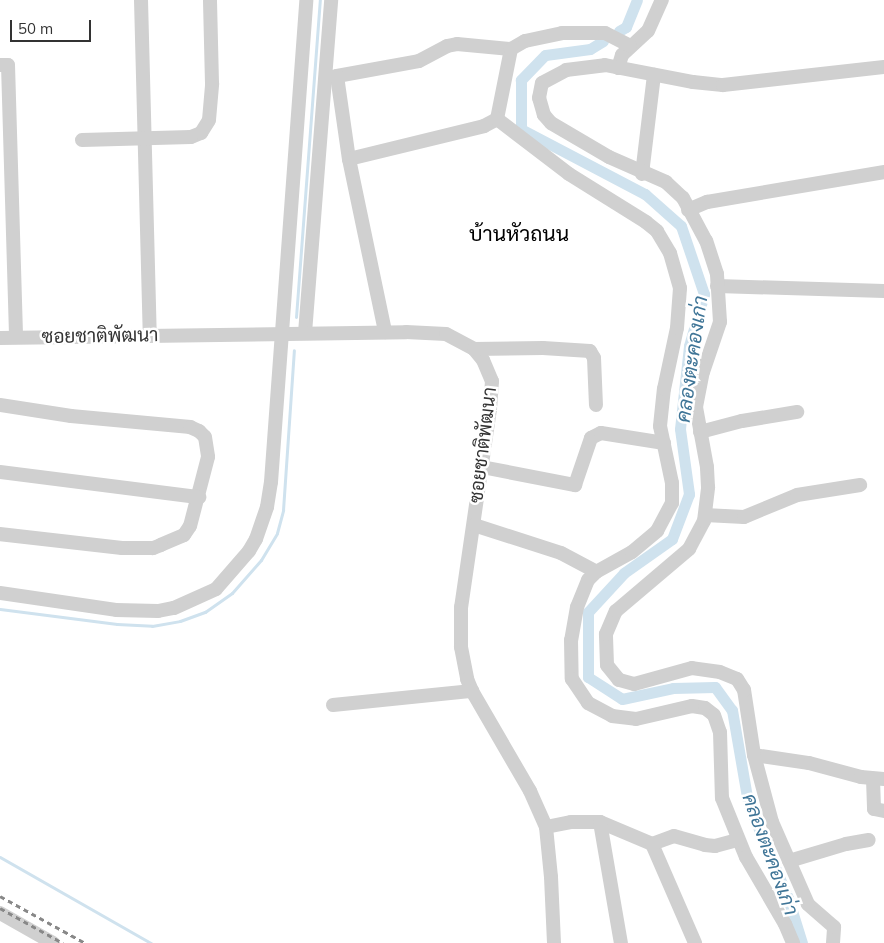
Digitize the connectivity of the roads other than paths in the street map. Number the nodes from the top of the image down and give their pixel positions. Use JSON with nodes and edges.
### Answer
{"nodes":[{"id":1,"x":141,"y":0,"type":"edge"},
{"id":2,"x":210,"y":0,"type":"edge"},
{"id":3,"x":306,"y":0,"type":"edge"},
{"id":4,"x":332,"y":0,"type":"edge"},
{"id":5,"x":662,"y":0,"type":"edge"},
{"id":6,"x":630,"y":46,"type":"junction"},
{"id":7,"x":511,"y":49,"type":"junction"},
{"id":8,"x":0,"y":65,"type":"edge"},
{"id":9,"x":884,"y":67,"type":"edge"},
{"id":10,"x":618,"y":68,"type":"junction"},
{"id":11,"x":654,"y":75,"type":"junction"},
{"id":12,"x":332,"y":77,"type":"junction"},
{"id":13,"x":497,"y":119,"type":"junction"},
{"id":14,"x":144,"y":138,"type":"junction"},
{"id":15,"x":82,"y":140,"type":"dead end"},
{"id":16,"x":349,"y":159,"type":"junction"},
{"id":17,"x":884,"y":172,"type":"edge"},
{"id":18,"x":642,"y":174,"type":"junction"},
{"id":19,"x":688,"y":210,"type":"junction"},
{"id":20,"x":717,"y":286,"type":"junction"},
{"id":21,"x":884,"y":291,"type":"edge"},
{"id":22,"x":385,"y":332,"type":"junction"},
{"id":23,"x":281,"y":333,"type":"junction"},
{"id":24,"x":305,"y":333,"type":"junction"},
{"id":25,"x":150,"y":334,"type":"junction"},
{"id":26,"x":16,"y":337,"type":"junction"},
{"id":27,"x":0,"y":338,"type":"edge"},
{"id":28,"x":474,"y":349,"type":"junction"},
{"id":29,"x":0,"y":405,"type":"edge"},
{"id":30,"x":596,"y":405,"type":"dead end"},
{"id":31,"x":797,"y":412,"type":"dead end"},
{"id":32,"x":700,"y":432,"type":"junction"},
{"id":33,"x":664,"y":443,"type":"junction"},
{"id":34,"x":482,"y":467,"type":"junction"},
{"id":35,"x":0,"y":472,"type":"edge"},
{"id":36,"x":860,"y":485,"type":"dead end"},
{"id":37,"x":199,"y":497,"type":"junction"},
{"id":38,"x":705,"y":515,"type":"junction"},
{"id":39,"x":474,"y":525,"type":"junction"},
{"id":40,"x":0,"y":534,"type":"edge"},
{"id":41,"x":596,"y":572,"type":"junction"},
{"id":42,"x":0,"y":593,"type":"edge"},
{"id":43,"x":472,"y":690,"type":"junction"},
{"id":44,"x":333,"y":705,"type":"dead end"},
{"id":45,"x":754,"y":755,"type":"junction"},
{"id":46,"x":879,"y":779,"type":"edge"},
{"id":47,"x":884,"y":812,"type":"edge"},
{"id":48,"x":600,"y":822,"type":"junction"},
{"id":49,"x":546,"y":827,"type":"junction"},
{"id":50,"x":738,"y":840,"type":"junction"},
{"id":51,"x":869,"y":840,"type":"dead end"},
{"id":52,"x":652,"y":844,"type":"junction"},
{"id":53,"x":789,"y":861,"type":"junction"},
{"id":54,"x":0,"y":913,"type":"edge"},
{"id":55,"x":53,"y":943,"type":"edge"},
{"id":56,"x":554,"y":943,"type":"edge"},
{"id":57,"x":621,"y":943,"type":"edge"},
{"id":58,"x":695,"y":943,"type":"edge"},
{"id":59,"x":792,"y":943,"type":"edge"},
{"id":60,"x":832,"y":943,"type":"edge"}],
"edges":[{"from":1,"to":14,"type":"street"},
{"from":2,"to":14,"type":"street"},
{"from":3,"to":23,"type":"street"},
{"from":4,"to":12,"type":"street"},
{"from":5,"to":6,"type":"street"},
{"from":6,"to":7,"type":"street"},
{"from":6,"to":10,"type":"street"},
{"from":7,"to":12,"type":"street"},
{"from":7,"to":13,"type":"street"},
{"from":8,"to":26,"type":"street"},
{"from":9,"to":11,"type":"street"},
{"from":10,"to":11,"type":"street"},
{"from":10,"to":18,"type":"street"},
{"from":11,"to":18,"type":"street"},
{"from":12,"to":16,"type":"street"},
{"from":12,"to":24,"type":"street"},
{"from":13,"to":16,"type":"street"},
{"from":13,"to":33,"type":"street"},
{"from":14,"to":15,"type":"street"},
{"from":14,"to":25,"type":"street"},
{"from":16,"to":22,"type":"street"},
{"from":17,"to":19,"type":"street"},
{"from":18,"to":19,"type":"street"},
{"from":19,"to":20,"type":"street"},
{"from":20,"to":21,"type":"street"},
{"from":20,"to":32,"type":"street"},
{"from":22,"to":24,"type":"street","name":"ซอยชาติพัฒนา"},
{"from":22,"to":28,"type":"street","name":"ซอยชาติพัฒนา"},
{"from":23,"to":24,"type":"street","name":"ซอยชาติพัฒนา"},
{"from":23,"to":25,"type":"street","name":"ซอยชาติพัฒนา"},
{"from":23,"to":42,"type":"street"},
{"from":25,"to":26,"type":"street","name":"ซอยชาติพัฒนา"},
{"from":26,"to":27,"type":"street","name":"ซอยชาติพัฒนา"},
{"from":28,"to":30,"type":"street"},
{"from":28,"to":34,"type":"street","name":"ซอยชาติพัฒนา"},
{"from":29,"to":37,"type":"street"},
{"from":31,"to":32,"type":"street"},
{"from":32,"to":38,"type":"street"},
{"from":33,"to":34,"type":"street"},
{"from":33,"to":41,"type":"street"},
{"from":34,"to":39,"type":"street","name":"ซอยชาติพัฒนา"},
{"from":35,"to":37,"type":"street"},
{"from":36,"to":38,"type":"street"},
{"from":37,"to":40,"type":"street"},
{"from":38,"to":45,"type":"street"},
{"from":39,"to":41,"type":"street"},
{"from":39,"to":43,"type":"street","name":"ซอยชาติพัฒนา"},
{"from":41,"to":50,"type":"street"},
{"from":43,"to":44,"type":"street"},
{"from":43,"to":49,"type":"street","name":"ซอยชาติพัฒนา"},
{"from":45,"to":46,"type":"street"},
{"from":45,"to":53,"type":"street"},
{"from":46,"to":47,"type":"street"},
{"from":48,"to":49,"type":"street"},
{"from":48,"to":52,"type":"street"},
{"from":48,"to":57,"type":"street"},
{"from":49,"to":56,"type":"street","name":"ซอยชาติพัฒนา"},
{"from":50,"to":52,"type":"street"},
{"from":50,"to":59,"type":"street"},
{"from":51,"to":53,"type":"street"},
{"from":52,"to":58,"type":"street"},
{"from":53,"to":60,"type":"street"},
{"from":54,"to":55,"type":"street"}]}
